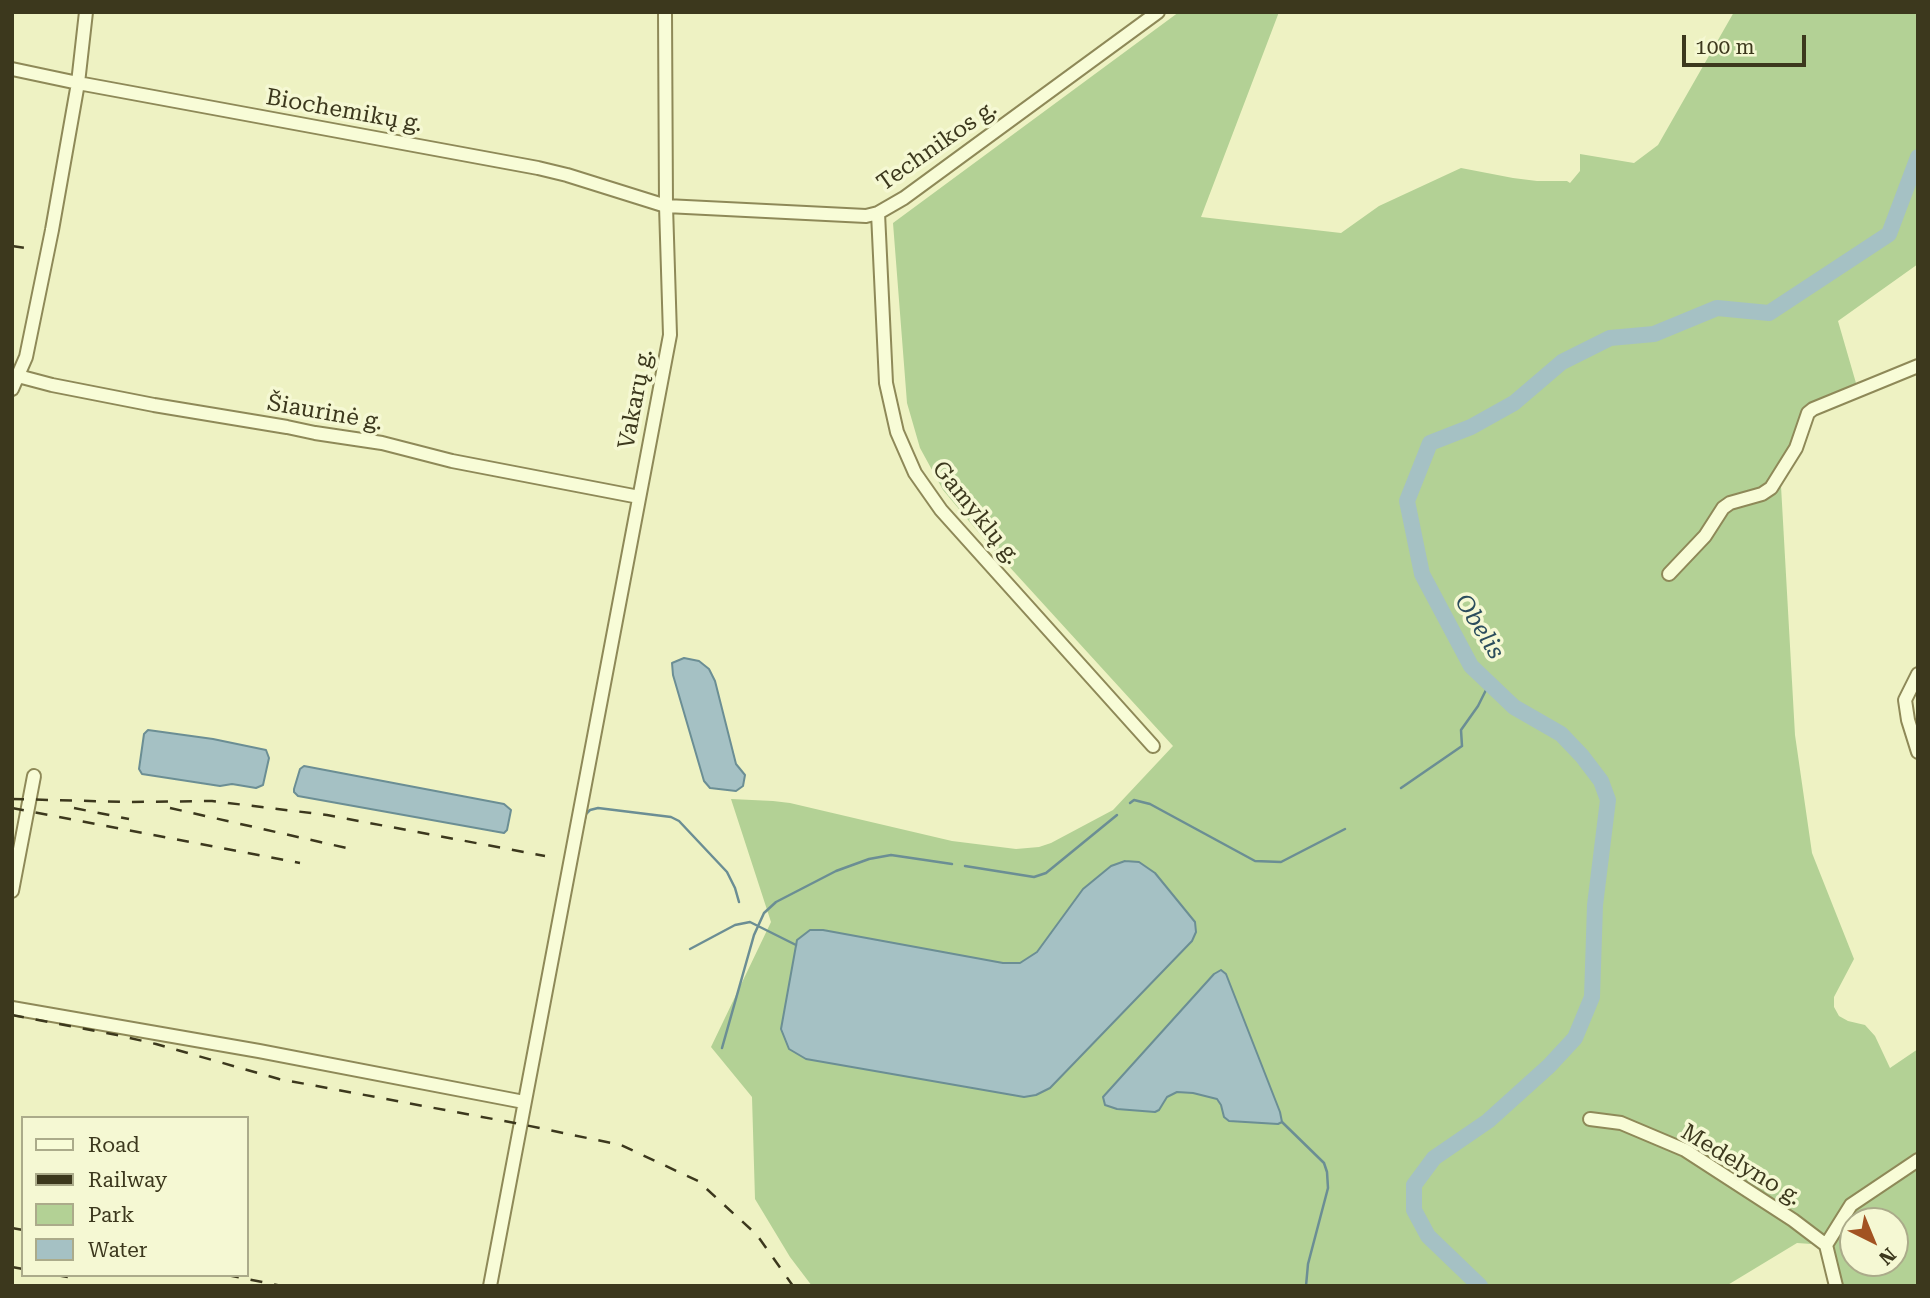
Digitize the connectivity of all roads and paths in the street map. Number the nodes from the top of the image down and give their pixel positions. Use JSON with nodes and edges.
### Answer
{"nodes":[{"id":1,"x":86,"y":12,"type":"edge"},
{"id":2,"x":665,"y":12,"type":"edge"},
{"id":3,"x":1158,"y":12,"type":"edge"},
{"id":4,"x":12,"y":69,"type":"edge"},
{"id":5,"x":78,"y":83,"type":"junction"},
{"id":6,"x":666,"y":206,"type":"junction"},
{"id":7,"x":878,"y":213,"type":"junction"},
{"id":8,"x":1918,"y":366,"type":"edge"},
{"id":9,"x":18,"y":376,"type":"junction"},
{"id":10,"x":12,"y":388,"type":"edge"},
{"id":11,"x":639,"y":497,"type":"junction"},
{"id":12,"x":1669,"y":574,"type":"dead end"},
{"id":13,"x":1918,"y":674,"type":"edge"},
{"id":14,"x":1153,"y":746,"type":"dead end"},
{"id":15,"x":1918,"y":752,"type":"edge"},
{"id":16,"x":34,"y":776,"type":"dead end"},
{"id":17,"x":12,"y":891,"type":"edge"},
{"id":18,"x":12,"y":1008,"type":"edge"},
{"id":19,"x":524,"y":1102,"type":"junction"},
{"id":20,"x":1590,"y":1119,"type":"dead end"},
{"id":21,"x":1918,"y":1160,"type":"edge"},
{"id":22,"x":1826,"y":1245,"type":"junction"},
{"id":23,"x":490,"y":1286,"type":"edge"},
{"id":24,"x":1836,"y":1286,"type":"edge"}],
"edges":[{"from":1,"to":5,"type":"street"},
{"from":2,"to":6,"type":"street","name":"Vakarų g."},
{"from":3,"to":7,"type":"street","name":"Technikos g."},
{"from":4,"to":5,"type":"street","name":"Biochemikų g."},
{"from":5,"to":6,"type":"street","name":"Biochemikų g."},
{"from":5,"to":9,"type":"street"},
{"from":6,"to":7,"type":"street","name":"Technikos g."},
{"from":6,"to":11,"type":"street","name":"Vakarų g."},
{"from":7,"to":14,"type":"street","name":"Gamyklų g."},
{"from":8,"to":12,"type":"street"},
{"from":9,"to":10,"type":"street"},
{"from":9,"to":11,"type":"street","name":"Šiaurinė g."},
{"from":11,"to":19,"type":"street","name":"Vakarų g."},
{"from":13,"to":15,"type":"street"},
{"from":16,"to":17,"type":"street"},
{"from":18,"to":19,"type":"street"},
{"from":19,"to":23,"type":"street","name":"Vakarų g."},
{"from":20,"to":22,"type":"street","name":"Medelyno g."},
{"from":21,"to":22,"type":"street"},
{"from":22,"to":24,"type":"street"}]}
